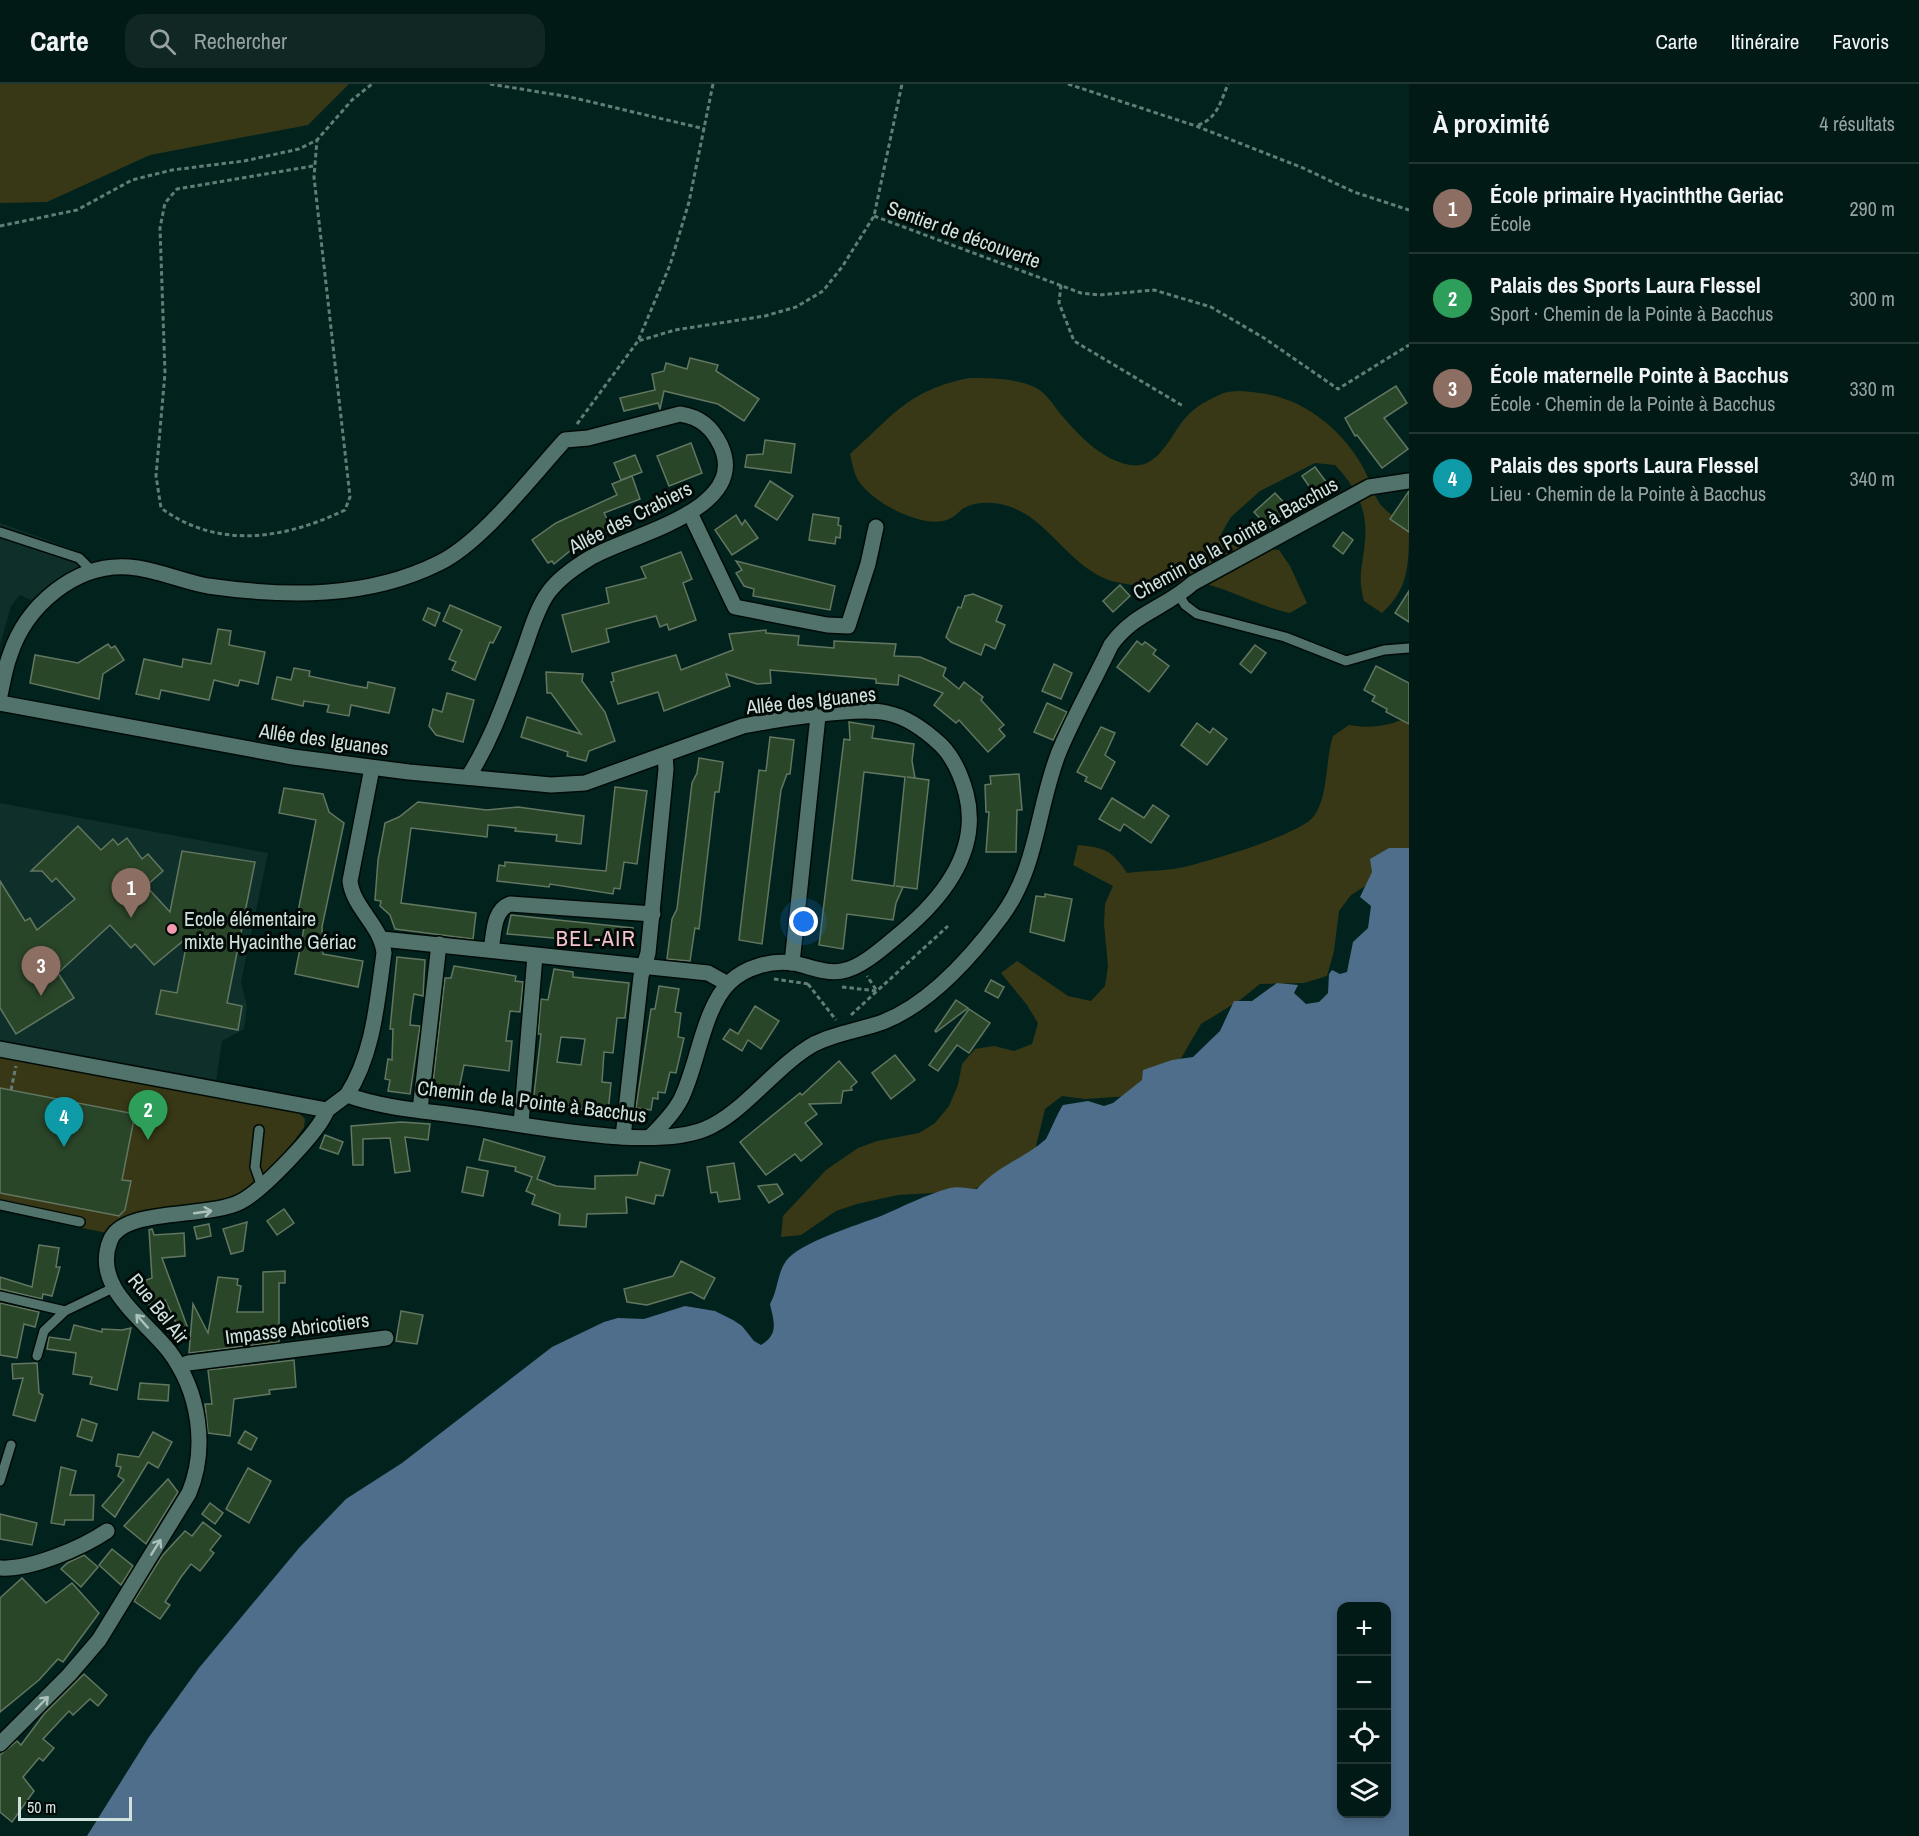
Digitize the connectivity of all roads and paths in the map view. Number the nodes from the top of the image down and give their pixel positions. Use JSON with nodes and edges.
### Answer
{"nodes":[{"id":1,"x":372,"y":84,"type":"edge"},
{"id":2,"x":490,"y":84,"type":"edge"},
{"id":3,"x":713,"y":84,"type":"edge"},
{"id":4,"x":902,"y":84,"type":"edge"},
{"id":5,"x":1068,"y":84,"type":"edge"},
{"id":6,"x":1228,"y":84,"type":"edge"},
{"id":7,"x":1196,"y":126,"type":"junction"},
{"id":8,"x":705,"y":129,"type":"junction"},
{"id":9,"x":317,"y":140,"type":"junction"},
{"id":10,"x":313,"y":166,"type":"junction"},
{"id":11,"x":1409,"y":210,"type":"edge"},
{"id":12,"x":874,"y":216,"type":"junction"},
{"id":13,"x":0,"y":226,"type":"edge"},
{"id":14,"x":1061,"y":285,"type":"junction"},
{"id":15,"x":638,"y":341,"type":"junction"},
{"id":16,"x":1409,"y":345,"type":"edge"},
{"id":17,"x":1183,"y":406,"type":"dead end"},
{"id":18,"x":565,"y":440,"type":"junction"},
{"id":19,"x":1409,"y":481,"type":"edge"},
{"id":20,"x":690,"y":513,"type":"junction"},
{"id":21,"x":876,"y":527,"type":"dead end"},
{"id":22,"x":0,"y":532,"type":"edge"},
{"id":23,"x":91,"y":570,"type":"junction"},
{"id":24,"x":1179,"y":595,"type":"junction"},
{"id":25,"x":1409,"y":648,"type":"edge"},
{"id":26,"x":0,"y":695,"type":"edge"},
{"id":27,"x":0,"y":703,"type":"edge"},
{"id":28,"x":818,"y":716,"type":"junction"},
{"id":29,"x":665,"y":755,"type":"junction"},
{"id":30,"x":372,"y":768,"type":"junction"},
{"id":31,"x":468,"y":777,"type":"junction"},
{"id":32,"x":653,"y":914,"type":"junction"},
{"id":33,"x":382,"y":939,"type":"junction"},
{"id":34,"x":439,"y":944,"type":"junction"},
{"id":35,"x":491,"y":950,"type":"junction"},
{"id":36,"x":535,"y":956,"type":"junction"},
{"id":37,"x":792,"y":963,"type":"junction"},
{"id":38,"x":644,"y":965,"type":"junction"},
{"id":39,"x":728,"y":984,"type":"junction"},
{"id":40,"x":808,"y":984,"type":"dead end"},
{"id":41,"x":877,"y":991,"type":"dead end"},
{"id":42,"x":847,"y":1018,"type":"dead end"},
{"id":43,"x":840,"y":1025,"type":"dead end"},
{"id":44,"x":0,"y":1049,"type":"edge"},
{"id":45,"x":19,"y":1053,"type":"junction"},
{"id":46,"x":11,"y":1090,"type":"dead end"},
{"id":47,"x":347,"y":1095,"type":"junction"},
{"id":48,"x":327,"y":1110,"type":"junction"},
{"id":49,"x":420,"y":1110,"type":"junction"},
{"id":50,"x":521,"y":1124,"type":"junction"},
{"id":51,"x":260,"y":1130,"type":"dead end"},
{"id":52,"x":623,"y":1137,"type":"junction"},
{"id":53,"x":650,"y":1137,"type":"junction"},
{"id":54,"x":261,"y":1184,"type":"junction"},
{"id":55,"x":0,"y":1205,"type":"edge"},
{"id":56,"x":80,"y":1222,"type":"dead end"},
{"id":57,"x":113,"y":1287,"type":"junction"},
{"id":58,"x":0,"y":1296,"type":"edge"},
{"id":59,"x":65,"y":1311,"type":"junction"},
{"id":60,"x":386,"y":1338,"type":"dead end"},
{"id":61,"x":37,"y":1356,"type":"dead end"},
{"id":62,"x":179,"y":1366,"type":"junction"},
{"id":63,"x":10,"y":1444,"type":"dead end"},
{"id":64,"x":0,"y":1481,"type":"edge"},
{"id":65,"x":106,"y":1531,"type":"dead end"},
{"id":66,"x":0,"y":1568,"type":"edge"},
{"id":67,"x":0,"y":1744,"type":"edge"}],
"edges":[{"from":1,"to":9,"type":"path"},
{"from":2,"to":8,"type":"path"},
{"from":3,"to":8,"type":"path"},
{"from":4,"to":12,"type":"path"},
{"from":5,"to":7,"type":"path"},
{"from":6,"to":7,"type":"path"},
{"from":7,"to":11,"type":"path"},
{"from":8,"to":15,"type":"path"},
{"from":9,"to":10,"type":"path"},
{"from":9,"to":13,"type":"path"},
{"from":10,"to":10,"type":"path"},
{"from":12,"to":14,"type":"path","name":"Sentier de découverte"},
{"from":12,"to":15,"type":"path","name":"Sentier de découverte"},
{"from":14,"to":16,"type":"path","name":"Sentier de découverte"},
{"from":14,"to":17,"type":"path"},
{"from":15,"to":18,"type":"path"},
{"from":18,"to":20,"type":"street","name":"Allée des Crabiers"},
{"from":18,"to":23,"type":"street"},
{"from":19,"to":24,"type":"street","name":"Chemin de la Pointe à Bacchus"},
{"from":20,"to":21,"type":"street"},
{"from":20,"to":31,"type":"street","name":"Allée des Crabiers"},
{"from":22,"to":23,"type":"lane"},
{"from":23,"to":26,"type":"street"},
{"from":24,"to":25,"type":"lane"},
{"from":24,"to":53,"type":"street","name":"Chemin de la Pointe à Bacchus"},
{"from":27,"to":30,"type":"street","name":"Allée des Iguanes"},
{"from":28,"to":29,"type":"street","name":"Allée des Iguanes"},
{"from":28,"to":37,"type":"street"},
{"from":28,"to":37,"type":"street","name":"Allée des Iguanes"},
{"from":29,"to":31,"type":"street","name":"Allée des Iguanes"},
{"from":29,"to":32,"type":"street"},
{"from":30,"to":31,"type":"street","name":"Allée des Iguanes"},
{"from":30,"to":33,"type":"street"},
{"from":32,"to":35,"type":"street"},
{"from":32,"to":38,"type":"street"},
{"from":33,"to":34,"type":"street"},
{"from":33,"to":47,"type":"street"},
{"from":34,"to":35,"type":"street"},
{"from":34,"to":49,"type":"street"},
{"from":35,"to":36,"type":"street"},
{"from":36,"to":38,"type":"street"},
{"from":36,"to":50,"type":"street"},
{"from":37,"to":39,"type":"street","name":"Allée des Iguanes"},
{"from":38,"to":39,"type":"street"},
{"from":38,"to":52,"type":"street"},
{"from":39,"to":53,"type":"street","name":"Allée des Iguanes"},
{"from":40,"to":43,"type":"path"},
{"from":41,"to":42,"type":"path"},
{"from":44,"to":45,"type":"street"},
{"from":45,"to":46,"type":"path"},
{"from":45,"to":48,"type":"street"},
{"from":47,"to":48,"type":"street"},
{"from":47,"to":49,"type":"street","name":"Chemin de la Pointe à Bacchus"},
{"from":48,"to":54,"type":"street","name":"Rue Bel Air"},
{"from":49,"to":50,"type":"street","name":"Chemin de la Pointe à Bacchus"},
{"from":50,"to":52,"type":"street","name":"Chemin de la Pointe à Bacchus"},
{"from":51,"to":54,"type":"lane"},
{"from":52,"to":53,"type":"street","name":"Chemin de la Pointe à Bacchus"},
{"from":57,"to":54,"type":"street","name":"Rue Bel Air","one_way":true},
{"from":55,"to":56,"type":"lane"},
{"from":57,"to":59,"type":"lane"},
{"from":62,"to":57,"type":"street","name":"Rue Bel Air","one_way":true},
{"from":58,"to":59,"type":"lane"},
{"from":59,"to":61,"type":"lane"},
{"from":60,"to":62,"type":"street","name":"Impasse Abricotiers"},
{"from":67,"to":62,"type":"street","name":"Rue Bel Air","one_way":true},
{"from":63,"to":64,"type":"lane"},
{"from":65,"to":66,"type":"street"}]}
